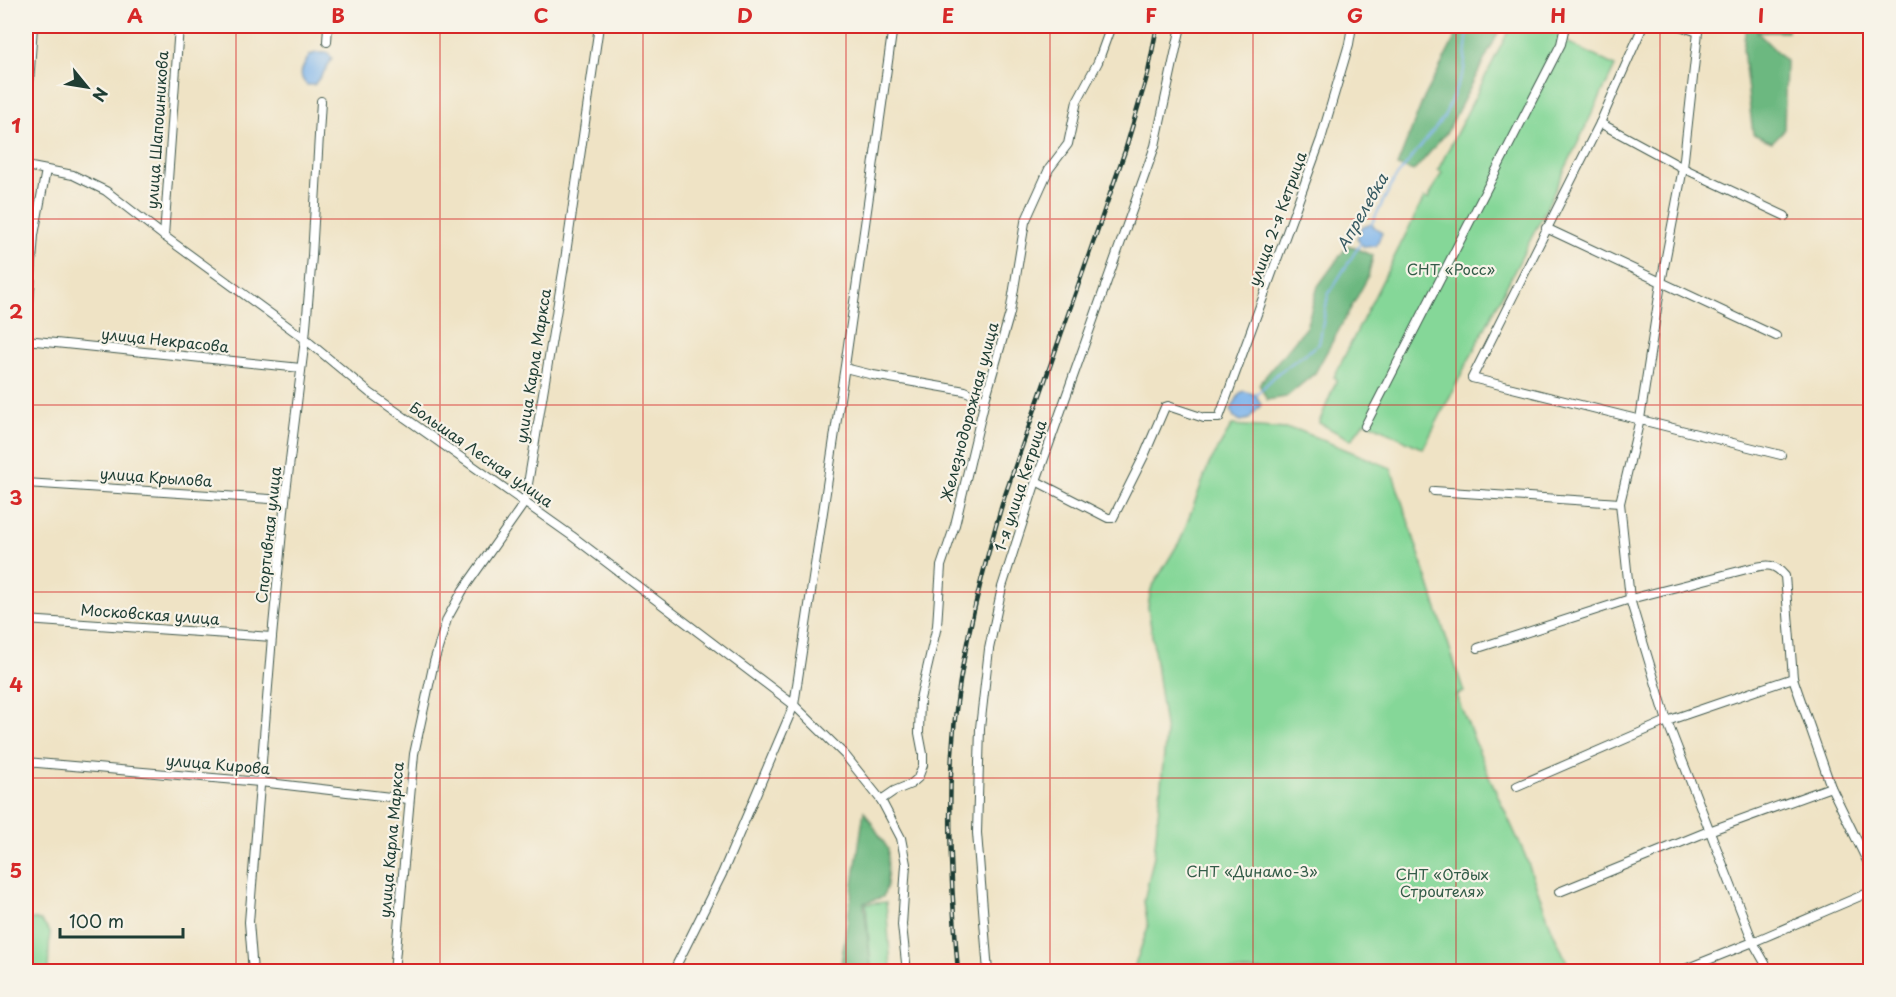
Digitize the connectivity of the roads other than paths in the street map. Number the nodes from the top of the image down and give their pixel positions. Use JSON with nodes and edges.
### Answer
{"nodes":[{"id":1,"x":33,"y":26,"type":"edge"},
{"id":2,"x":179,"y":26,"type":"edge"},
{"id":3,"x":328,"y":26,"type":"edge"},
{"id":4,"x":599,"y":26,"type":"edge"},
{"id":5,"x":893,"y":26,"type":"edge"},
{"id":6,"x":1111,"y":26,"type":"edge"},
{"id":7,"x":1181,"y":26,"type":"edge"},
{"id":8,"x":1352,"y":26,"type":"edge"},
{"id":9,"x":1565,"y":26,"type":"edge"},
{"id":10,"x":1644,"y":26,"type":"edge"},
{"id":11,"x":1680,"y":26,"type":"edge"},
{"id":12,"x":327,"y":42,"type":"dead end"},
{"id":13,"x":321,"y":101,"type":"dead end"},
{"id":14,"x":1600,"y":123,"type":"junction"},
{"id":15,"x":26,"y":127,"type":"edge"},
{"id":16,"x":26,"y":166,"type":"edge"},
{"id":17,"x":1683,"y":168,"type":"junction"},
{"id":18,"x":46,"y":170,"type":"junction"},
{"id":19,"x":1785,"y":216,"type":"dead end"},
{"id":20,"x":1545,"y":228,"type":"junction"},
{"id":21,"x":164,"y":236,"type":"junction"},
{"id":22,"x":1661,"y":283,"type":"junction"},
{"id":23,"x":1776,"y":336,"type":"dead end"},
{"id":24,"x":305,"y":339,"type":"junction"},
{"id":25,"x":26,"y":341,"type":"edge"},
{"id":26,"x":301,"y":368,"type":"junction"},
{"id":27,"x":845,"y":368,"type":"junction"},
{"id":28,"x":985,"y":400,"type":"junction"},
{"id":29,"x":1640,"y":419,"type":"junction"},
{"id":30,"x":1365,"y":426,"type":"dead end"},
{"id":31,"x":1781,"y":455,"type":"dead end"},
{"id":32,"x":1036,"y":481,"type":"junction"},
{"id":33,"x":26,"y":483,"type":"edge"},
{"id":34,"x":1434,"y":491,"type":"dead end"},
{"id":35,"x":285,"y":500,"type":"junction"},
{"id":36,"x":525,"y":502,"type":"junction"},
{"id":37,"x":1620,"y":503,"type":"junction"},
{"id":38,"x":1630,"y":599,"type":"junction"},
{"id":39,"x":26,"y":620,"type":"edge"},
{"id":40,"x":272,"y":637,"type":"junction"},
{"id":41,"x":1478,"y":648,"type":"dead end"},
{"id":42,"x":1792,"y":678,"type":"junction"},
{"id":43,"x":794,"y":705,"type":"junction"},
{"id":44,"x":1666,"y":721,"type":"junction"},
{"id":45,"x":26,"y":762,"type":"edge"},
{"id":46,"x":260,"y":782,"type":"junction"},
{"id":47,"x":1517,"y":786,"type":"dead end"},
{"id":48,"x":1831,"y":787,"type":"junction"},
{"id":49,"x":408,"y":799,"type":"junction"},
{"id":50,"x":881,"y":800,"type":"junction"},
{"id":51,"x":1709,"y":831,"type":"junction"},
{"id":52,"x":1870,"y":867,"type":"edge"},
{"id":53,"x":1559,"y":892,"type":"dead end"},
{"id":54,"x":1870,"y":892,"type":"edge"},
{"id":55,"x":1753,"y":942,"type":"junction"},
{"id":56,"x":253,"y":972,"type":"edge"},
{"id":57,"x":394,"y":972,"type":"edge"},
{"id":58,"x":673,"y":972,"type":"edge"},
{"id":59,"x":907,"y":972,"type":"edge"},
{"id":60,"x":988,"y":972,"type":"edge"},
{"id":61,"x":1678,"y":972,"type":"edge"},
{"id":62,"x":1770,"y":972,"type":"edge"}],
"edges":[{"from":1,"to":15,"type":"street"},
{"from":2,"to":21,"type":"street","name":"улица Шапошникова"},
{"from":3,"to":12,"type":"street"},
{"from":4,"to":36,"type":"street","name":"улица Карла Маркса"},
{"from":5,"to":27,"type":"street"},
{"from":6,"to":28,"type":"street","name":"Железнодорожная улица"},
{"from":7,"to":32,"type":"street","name":"1-я улица Кетрица"},
{"from":8,"to":32,"type":"street","name":"улица 2-я Кетрица"},
{"from":9,"to":30,"type":"street"},
{"from":10,"to":14,"type":"street"},
{"from":11,"to":17,"type":"street"},
{"from":13,"to":24,"type":"street","name":"Спортивная улица"},
{"from":14,"to":17,"type":"street"},
{"from":14,"to":20,"type":"street"},
{"from":16,"to":18,"type":"street","name":"Большая Лесная улица"},
{"from":17,"to":19,"type":"street"},
{"from":17,"to":22,"type":"street"},
{"from":18,"to":21,"type":"street","name":"Большая Лесная улица"},
{"from":18,"to":25,"type":"street"},
{"from":20,"to":22,"type":"street"},
{"from":20,"to":29,"type":"street"},
{"from":21,"to":24,"type":"street","name":"Большая Лесная улица"},
{"from":22,"to":23,"type":"street"},
{"from":22,"to":29,"type":"street"},
{"from":24,"to":26,"type":"street","name":"Спортивная улица"},
{"from":24,"to":36,"type":"street","name":"Большая Лесная улица"},
{"from":25,"to":26,"type":"street","name":"улица Некрасова"},
{"from":26,"to":35,"type":"street","name":"Спортивная улица"},
{"from":27,"to":28,"type":"street"},
{"from":27,"to":43,"type":"street"},
{"from":28,"to":50,"type":"street","name":"Железнодорожная улица"},
{"from":29,"to":31,"type":"street"},
{"from":29,"to":37,"type":"street"},
{"from":32,"to":60,"type":"street","name":"1-я улица Кетрица"},
{"from":33,"to":35,"type":"street","name":"улица Крылова"},
{"from":34,"to":37,"type":"street"},
{"from":35,"to":40,"type":"street","name":"Спортивная улица"},
{"from":36,"to":43,"type":"street","name":"Большая Лесная улица"},
{"from":36,"to":49,"type":"street","name":"улица Карла Маркса"},
{"from":37,"to":38,"type":"street"},
{"from":38,"to":41,"type":"street"},
{"from":38,"to":42,"type":"street"},
{"from":38,"to":44,"type":"street"},
{"from":39,"to":40,"type":"street","name":"Московская улица"},
{"from":40,"to":46,"type":"street","name":"Спортивная улица"},
{"from":42,"to":44,"type":"street"},
{"from":42,"to":48,"type":"street"},
{"from":43,"to":50,"type":"street","name":"Большая Лесная улица"},
{"from":43,"to":58,"type":"street"},
{"from":44,"to":47,"type":"street"},
{"from":44,"to":51,"type":"street"},
{"from":45,"to":46,"type":"street","name":"улица Кирова"},
{"from":46,"to":49,"type":"street","name":"улица Кирова"},
{"from":46,"to":56,"type":"street","name":"Спортивная улица"},
{"from":48,"to":51,"type":"street"},
{"from":48,"to":52,"type":"street"},
{"from":49,"to":57,"type":"street","name":"улица Карла Маркса"},
{"from":50,"to":59,"type":"street","name":"Большая Лесная улица"},
{"from":51,"to":53,"type":"street"},
{"from":51,"to":55,"type":"street"},
{"from":54,"to":55,"type":"street"},
{"from":55,"to":61,"type":"street"},
{"from":55,"to":62,"type":"street"}]}
